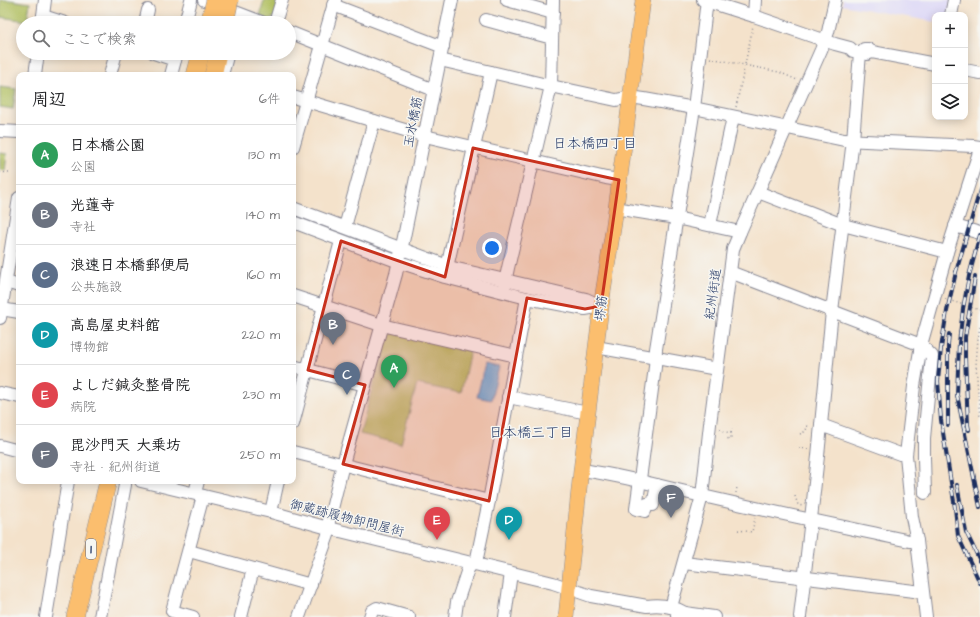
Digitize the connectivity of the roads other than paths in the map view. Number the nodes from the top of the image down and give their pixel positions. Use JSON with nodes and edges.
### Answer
{"nodes":[{"id":1,"x":45,"y":0,"type":"edge"},
{"id":2,"x":191,"y":0,"type":"edge"},
{"id":3,"x":204,"y":0,"type":"edge"},
{"id":4,"x":215,"y":0,"type":"edge"},
{"id":5,"x":282,"y":0,"type":"edge"},
{"id":6,"x":452,"y":0,"type":"edge"},
{"id":7,"x":507,"y":0,"type":"edge"},
{"id":8,"x":553,"y":0,"type":"edge"},
{"id":9,"x":643,"y":0,"type":"edge"},
{"id":10,"x":706,"y":0,"type":"edge"},
{"id":11,"x":755,"y":0,"type":"edge"},
{"id":12,"x":835,"y":0,"type":"edge"},
{"id":13,"x":954,"y":0,"type":"edge"},
{"id":14,"x":334,"y":3,"type":"edge"},
{"id":15,"x":148,"y":10,"type":"dead end"},
{"id":16,"x":952,"y":12,"type":"edge"},
{"id":17,"x":553,"y":13,"type":"junction"},
{"id":18,"x":232,"y":15,"type":"edge"},
{"id":19,"x":42,"y":16,"type":"edge"},
{"id":20,"x":147,"y":16,"type":"edge"},
{"id":21,"x":187,"y":16,"type":"edge"},
{"id":22,"x":211,"y":16,"type":"edge"},
{"id":23,"x":277,"y":16,"type":"edge"},
{"id":24,"x":486,"y":20,"type":"dead end"},
{"id":25,"x":753,"y":20,"type":"junction"},
{"id":26,"x":296,"y":35,"type":"edge"},
{"id":27,"x":552,"y":38,"type":"junction"},
{"id":28,"x":824,"y":41,"type":"junction"},
{"id":29,"x":322,"y":45,"type":"junction"},
{"id":30,"x":443,"y":46,"type":"junction"},
{"id":31,"x":860,"y":51,"type":"junction"},
{"id":32,"x":37,"y":60,"type":"edge"},
{"id":33,"x":114,"y":60,"type":"edge"},
{"id":34,"x":175,"y":60,"type":"edge"},
{"id":35,"x":199,"y":60,"type":"edge"},
{"id":36,"x":216,"y":60,"type":"edge"},
{"id":37,"x":226,"y":60,"type":"edge"},
{"id":38,"x":440,"y":60,"type":"junction"},
{"id":39,"x":932,"y":63,"type":"edge"},
{"id":40,"x":968,"y":71,"type":"edge"},
{"id":41,"x":35,"y":72,"type":"edge"},
{"id":42,"x":111,"y":72,"type":"edge"},
{"id":43,"x":172,"y":72,"type":"edge"},
{"id":44,"x":196,"y":72,"type":"edge"},
{"id":45,"x":214,"y":72,"type":"edge"},
{"id":46,"x":223,"y":72,"type":"edge"},
{"id":47,"x":491,"y":72,"type":"junction"},
{"id":48,"x":980,"y":73,"type":"edge"},
{"id":49,"x":551,"y":86,"type":"junction"},
{"id":50,"x":434,"y":90,"type":"junction"},
{"id":51,"x":630,"y":97,"type":"junction"},
{"id":52,"x":296,"y":98,"type":"edge"},
{"id":53,"x":306,"y":100,"type":"junction"},
{"id":54,"x":694,"y":108,"type":"junction"},
{"id":55,"x":733,"y":117,"type":"junction"},
{"id":56,"x":374,"y":121,"type":"junction"},
{"id":57,"x":787,"y":128,"type":"junction"},
{"id":58,"x":0,"y":131,"type":"edge"},
{"id":59,"x":16,"y":132,"type":"edge"},
{"id":60,"x":296,"y":136,"type":"edge"},
{"id":61,"x":425,"y":136,"type":"junction"},
{"id":62,"x":853,"y":140,"type":"junction"},
{"id":63,"x":473,"y":148,"type":"junction"},
{"id":64,"x":980,"y":148,"type":"edge"},
{"id":65,"x":533,"y":161,"type":"junction"},
{"id":66,"x":619,"y":180,"type":"junction"},
{"id":67,"x":758,"y":192,"type":"junction"},
{"id":68,"x":616,"y":208,"type":"junction"},
{"id":69,"x":296,"y":209,"type":"edge"},
{"id":70,"x":16,"y":217,"type":"edge"},
{"id":71,"x":676,"y":218,"type":"junction"},
{"id":72,"x":296,"y":223,"type":"edge"},
{"id":73,"x":710,"y":225,"type":"junction"},
{"id":74,"x":843,"y":225,"type":"junction"},
{"id":75,"x":956,"y":226,"type":"junction"},
{"id":76,"x":345,"y":228,"type":"junction"},
{"id":77,"x":740,"y":232,"type":"junction"},
{"id":78,"x":980,"y":234,"type":"edge"},
{"id":79,"x":341,"y":240,"type":"junction"},
{"id":80,"x":402,"y":249,"type":"junction"},
{"id":81,"x":947,"y":252,"type":"junction"},
{"id":82,"x":399,"y":262,"type":"junction"},
{"id":83,"x":446,"y":271,"type":"junction"},
{"id":84,"x":730,"y":272,"type":"junction"},
{"id":85,"x":6,"y":282,"type":"junction"},
{"id":86,"x":16,"y":285,"type":"edge"},
{"id":87,"x":504,"y":286,"type":"junction"},
{"id":88,"x":296,"y":297,"type":"edge"},
{"id":89,"x":527,"y":298,"type":"junction"},
{"id":90,"x":601,"y":306,"type":"junction"},
{"id":91,"x":324,"y":307,"type":"junction"},
{"id":92,"x":832,"y":311,"type":"junction"},
{"id":93,"x":16,"y":312,"type":"edge"},
{"id":94,"x":1,"y":314,"type":"edge"},
{"id":95,"x":381,"y":325,"type":"junction"},
{"id":96,"x":921,"y":345,"type":"junction"},
{"id":97,"x":596,"y":347,"type":"junction"},
{"id":98,"x":516,"y":356,"type":"junction"},
{"id":99,"x":656,"y":358,"type":"junction"},
{"id":100,"x":296,"y":367,"type":"edge"},
{"id":101,"x":717,"y":369,"type":"junction"},
{"id":102,"x":308,"y":370,"type":"junction"},
{"id":103,"x":365,"y":385,"type":"junction"},
{"id":104,"x":0,"y":393,"type":"edge"},
{"id":105,"x":16,"y":396,"type":"edge"},
{"id":106,"x":508,"y":397,"type":"junction"},
{"id":107,"x":296,"y":413,"type":"edge"},
{"id":108,"x":588,"y":414,"type":"junction"},
{"id":109,"x":816,"y":426,"type":"junction"},
{"id":110,"x":0,"y":446,"type":"edge"},
{"id":111,"x":16,"y":449,"type":"edge"},
{"id":112,"x":296,"y":453,"type":"edge"},
{"id":113,"x":906,"y":455,"type":"junction"},
{"id":114,"x":343,"y":464,"type":"junction"},
{"id":115,"x":581,"y":470,"type":"junction"},
{"id":116,"x":640,"y":481,"type":"junction"},
{"id":117,"x":68,"y":484,"type":"edge"},
{"id":118,"x":98,"y":484,"type":"edge"},
{"id":119,"x":107,"y":484,"type":"edge"},
{"id":120,"x":125,"y":484,"type":"edge"},
{"id":121,"x":154,"y":484,"type":"edge"},
{"id":122,"x":198,"y":484,"type":"edge"},
{"id":123,"x":277,"y":484,"type":"edge"},
{"id":124,"x":658,"y":485,"type":"junction"},
{"id":125,"x":926,"y":493,"type":"dead end"},
{"id":126,"x":199,"y":494,"type":"junction"},
{"id":127,"x":702,"y":496,"type":"junction"},
{"id":128,"x":489,"y":501,"type":"junction"},
{"id":129,"x":271,"y":512,"type":"junction"},
{"id":130,"x":811,"y":520,"type":"junction"},
{"id":131,"x":328,"y":528,"type":"junction"},
{"id":132,"x":916,"y":541,"type":"junction"},
{"id":133,"x":189,"y":551,"type":"junction"},
{"id":134,"x":684,"y":563,"type":"junction"},
{"id":135,"x":472,"y":564,"type":"junction"},
{"id":136,"x":253,"y":569,"type":"junction"},
{"id":137,"x":511,"y":573,"type":"junction"},
{"id":138,"x":804,"y":578,"type":"junction"},
{"id":139,"x":311,"y":585,"type":"junction"},
{"id":140,"x":569,"y":589,"type":"junction"},
{"id":141,"x":922,"y":592,"type":"junction"},
{"id":142,"x":666,"y":612,"type":"edge"},
{"id":143,"x":46,"y":617,"type":"edge"},
{"id":144,"x":75,"y":617,"type":"edge"},
{"id":145,"x":100,"y":617,"type":"edge"},
{"id":146,"x":193,"y":617,"type":"edge"},
{"id":147,"x":241,"y":617,"type":"edge"},
{"id":148,"x":299,"y":617,"type":"edge"},
{"id":149,"x":370,"y":617,"type":"edge"},
{"id":150,"x":409,"y":617,"type":"edge"},
{"id":151,"x":455,"y":617,"type":"edge"},
{"id":152,"x":505,"y":617,"type":"edge"},
{"id":153,"x":566,"y":617,"type":"edge"},
{"id":154,"x":714,"y":617,"type":"edge"},
{"id":155,"x":800,"y":617,"type":"edge"},
{"id":156,"x":926,"y":617,"type":"edge"}],
"edges":[{"from":1,"to":19,"type":"street"},
{"from":2,"to":21,"type":"street"},
{"from":3,"to":18,"type":"street"},
{"from":4,"to":22,"type":"highway","bridge":true},
{"from":5,"to":23,"type":"street"},
{"from":6,"to":30,"type":"street","name":"玉水橋筋"},
{"from":7,"to":17,"type":"street"},
{"from":8,"to":17,"type":"street"},
{"from":9,"to":51,"type":"main road","name":"堺筋"},
{"from":10,"to":25,"type":"street"},
{"from":10,"to":54,"type":"street"},
{"from":11,"to":25,"type":"street"},
{"from":12,"to":28,"type":"street","name":"紀州街道"},
{"from":13,"to":16,"type":"street"},
{"from":14,"to":29,"type":"street"},
{"from":14,"to":30,"type":"street"},
{"from":15,"to":20,"type":"street"},
{"from":17,"to":27,"type":"street"},
{"from":24,"to":27,"type":"street"},
{"from":25,"to":28,"type":"street"},
{"from":26,"to":29,"type":"street"},
{"from":27,"to":49,"type":"street"},
{"from":28,"to":31,"type":"street"},
{"from":28,"to":57,"type":"street","name":"紀州街道"},
{"from":29,"to":50,"type":"street"},
{"from":29,"to":53,"type":"street"},
{"from":30,"to":38,"type":"street","name":"玉水橋筋"},
{"from":31,"to":39,"type":"street"},
{"from":31,"to":62,"type":"street"},
{"from":32,"to":41,"type":"street"},
{"from":33,"to":42,"type":"street"},
{"from":34,"to":43,"type":"street"},
{"from":35,"to":44,"type":"highway"},
{"from":36,"to":45,"type":"highway"},
{"from":37,"to":46,"type":"street"},
{"from":38,"to":47,"type":"street"},
{"from":38,"to":50,"type":"street","name":"玉水橋筋"},
{"from":40,"to":48,"type":"street"},
{"from":47,"to":49,"type":"street"},
{"from":47,"to":63,"type":"street"},
{"from":49,"to":51,"type":"street"},
{"from":49,"to":65,"type":"street"},
{"from":50,"to":61,"type":"street","name":"玉水橋筋"},
{"from":51,"to":54,"type":"street"},
{"from":51,"to":66,"type":"main road","name":"堺筋"},
{"from":52,"to":53,"type":"street"},
{"from":53,"to":56,"type":"street"},
{"from":53,"to":60,"type":"street"},
{"from":54,"to":55,"type":"street"},
{"from":54,"to":71,"type":"street"},
{"from":55,"to":57,"type":"street"},
{"from":55,"to":73,"type":"street"},
{"from":56,"to":61,"type":"street"},
{"from":56,"to":76,"type":"street"},
{"from":57,"to":62,"type":"street"},
{"from":57,"to":67,"type":"street","name":"紀州街道"},
{"from":58,"to":59,"type":"street"},
{"from":61,"to":63,"type":"street"},
{"from":61,"to":80,"type":"street","name":"玉水橋筋"},
{"from":62,"to":64,"type":"street"},
{"from":62,"to":74,"type":"street"},
{"from":63,"to":65,"type":"street"},
{"from":63,"to":83,"type":"street"},
{"from":64,"to":75,"type":"street"},
{"from":65,"to":66,"type":"street"},
{"from":65,"to":87,"type":"street"},
{"from":66,"to":68,"type":"main road","name":"堺筋"},
{"from":67,"to":74,"type":"street"},
{"from":67,"to":77,"type":"street","name":"紀州街道"},
{"from":68,"to":71,"type":"street"},
{"from":68,"to":90,"type":"main road","name":"堺筋"},
{"from":69,"to":76,"type":"street"},
{"from":70,"to":85,"type":"street"},
{"from":71,"to":73,"type":"street"},
{"from":71,"to":99,"type":"street"},
{"from":72,"to":79,"type":"street"},
{"from":73,"to":77,"type":"street"},
{"from":74,"to":81,"type":"street"},
{"from":74,"to":92,"type":"street"},
{"from":75,"to":78,"type":"street"},
{"from":75,"to":81,"type":"street"},
{"from":76,"to":80,"type":"street"},
{"from":77,"to":84,"type":"street","name":"紀州街道"},
{"from":79,"to":82,"type":"street"},
{"from":79,"to":91,"type":"street"},
{"from":80,"to":82,"type":"street","name":"玉水橋筋"},
{"from":80,"to":83,"type":"street"},
{"from":81,"to":96,"type":"street"},
{"from":82,"to":83,"type":"street"},
{"from":82,"to":95,"type":"street","name":"玉水橋筋"},
{"from":83,"to":87,"type":"street"},
{"from":84,"to":92,"type":"street"},
{"from":84,"to":101,"type":"street","name":"紀州街道"},
{"from":85,"to":86,"type":"street"},
{"from":85,"to":94,"type":"street"},
{"from":87,"to":89,"type":"street"},
{"from":87,"to":90,"type":"street"},
{"from":88,"to":91,"type":"street"},
{"from":89,"to":90,"type":"street"},
{"from":89,"to":98,"type":"street"},
{"from":90,"to":97,"type":"main road","name":"堺筋"},
{"from":91,"to":95,"type":"street"},
{"from":91,"to":102,"type":"street"},
{"from":92,"to":96,"type":"street"},
{"from":92,"to":109,"type":"street"},
{"from":93,"to":94,"type":"street"},
{"from":95,"to":98,"type":"street"},
{"from":95,"to":103,"type":"street","name":"玉水橋筋"},
{"from":96,"to":113,"type":"street"},
{"from":96,"to":125,"type":"street"},
{"from":97,"to":99,"type":"street"},
{"from":97,"to":108,"type":"main road","name":"堺筋"},
{"from":98,"to":106,"type":"street"},
{"from":99,"to":101,"type":"street"},
{"from":99,"to":116,"type":"street"},
{"from":100,"to":102,"type":"street"},
{"from":101,"to":127,"type":"street","name":"紀州街道"},
{"from":102,"to":103,"type":"street"},
{"from":102,"to":107,"type":"street"},
{"from":103,"to":114,"type":"street","name":"玉水橋筋"},
{"from":104,"to":105,"type":"street"},
{"from":106,"to":108,"type":"street"},
{"from":106,"to":128,"type":"street"},
{"from":108,"to":115,"type":"main road","name":"堺筋"},
{"from":109,"to":113,"type":"street"},
{"from":109,"to":130,"type":"street"},
{"from":110,"to":111,"type":"street"},
{"from":112,"to":114,"type":"street"},
{"from":113,"to":132,"type":"street"},
{"from":114,"to":128,"type":"street"},
{"from":114,"to":131,"type":"street","name":"玉水橋筋"},
{"from":115,"to":116,"type":"street"},
{"from":115,"to":140,"type":"main road","name":"堺筋"},
{"from":116,"to":124,"type":"street"},
{"from":116,"to":124,"type":"street"},
{"from":117,"to":143,"type":"street"},
{"from":118,"to":144,"type":"highway"},
{"from":119,"to":144,"type":"highway","number":"1"},
{"from":120,"to":145,"type":"street"},
{"from":121,"to":126,"type":"street","name":"御蔵跡履物卸問屋街"},
{"from":122,"to":126,"type":"street"},
{"from":123,"to":129,"type":"street"},
{"from":124,"to":127,"type":"street"},
{"from":126,"to":129,"type":"street","name":"御蔵跡履物卸問屋街"},
{"from":126,"to":133,"type":"street"},
{"from":127,"to":130,"type":"street"},
{"from":127,"to":134,"type":"street","name":"紀州街道"},
{"from":128,"to":135,"type":"street"},
{"from":129,"to":131,"type":"street","name":"御蔵跡履物卸問屋街"},
{"from":130,"to":132,"type":"street"},
{"from":130,"to":138,"type":"street"},
{"from":131,"to":135,"type":"street","name":"御蔵跡履物卸問屋街"},
{"from":131,"to":139,"type":"street","name":"玉水橋筋"},
{"from":132,"to":141,"type":"street"},
{"from":133,"to":136,"type":"street"},
{"from":133,"to":146,"type":"street"},
{"from":134,"to":138,"type":"street"},
{"from":134,"to":142,"type":"street","name":"紀州街道"},
{"from":135,"to":137,"type":"street","name":"御蔵跡履物卸問屋街"},
{"from":135,"to":151,"type":"street"},
{"from":136,"to":139,"type":"street"},
{"from":136,"to":147,"type":"street"},
{"from":137,"to":140,"type":"street","name":"御蔵跡履物卸問屋街"},
{"from":137,"to":152,"type":"street"},
{"from":138,"to":141,"type":"street"},
{"from":138,"to":155,"type":"street"},
{"from":139,"to":148,"type":"street","name":"玉水橋筋"},
{"from":140,"to":142,"type":"street","name":"御蔵跡履物卸問屋街"},
{"from":140,"to":153,"type":"main road","name":"堺筋"},
{"from":141,"to":156,"type":"street"},
{"from":142,"to":154,"type":"street","name":"御蔵跡履物卸問屋街"},
{"from":149,"to":150,"type":"street"}]}
